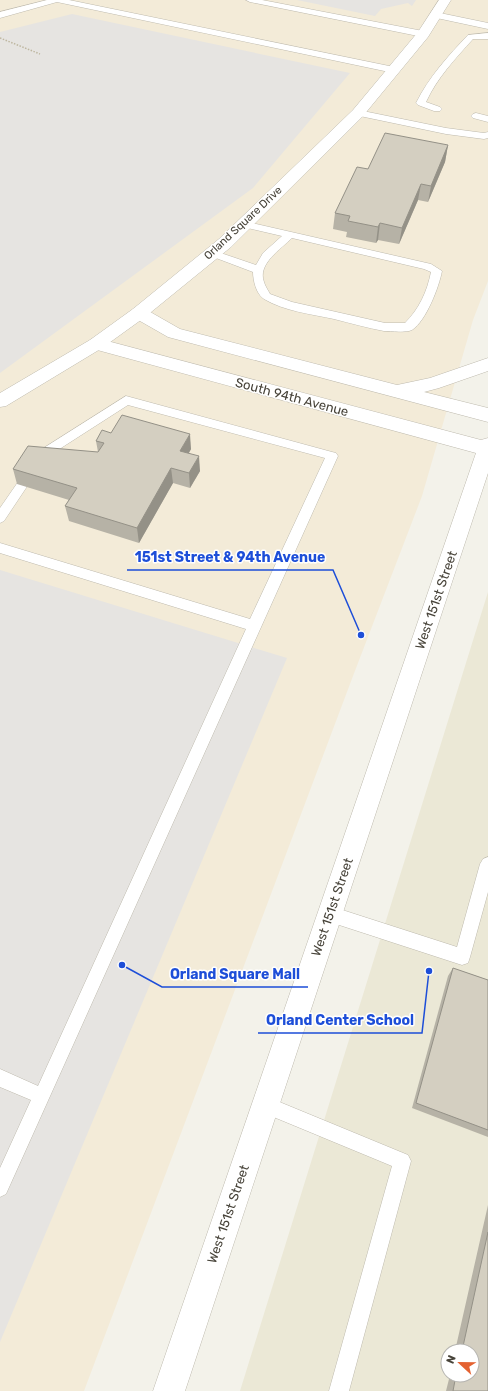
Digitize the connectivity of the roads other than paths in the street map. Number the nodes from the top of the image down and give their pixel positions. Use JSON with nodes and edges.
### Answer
{"nodes":[{"id":1,"x":250,"y":0,"type":"edge"},
{"id":2,"x":445,"y":0,"type":"edge"},
{"id":3,"x":0,"y":15,"type":"edge"},
{"id":4,"x":435,"y":15,"type":"junction"},
{"id":5,"x":488,"y":26,"type":"edge"},
{"id":6,"x":423,"y":34,"type":"junction"},
{"id":7,"x":488,"y":36,"type":"edge"},
{"id":8,"x":394,"y":70,"type":"junction"},
{"id":9,"x":437,"y":109,"type":"dead end"},
{"id":10,"x":358,"y":113,"type":"junction"},
{"id":11,"x":476,"y":116,"type":"dead end"},
{"id":12,"x":488,"y":119,"type":"edge"},
{"id":13,"x":488,"y":135,"type":"edge"},
{"id":14,"x":243,"y":224,"type":"junction"},
{"id":15,"x":290,"y":235,"type":"junction"},
{"id":16,"x":212,"y":253,"type":"junction"},
{"id":17,"x":258,"y":270,"type":"junction"},
{"id":18,"x":139,"y":313,"type":"junction"},
{"id":19,"x":96,"y":344,"type":"junction"},
{"id":20,"x":488,"y":364,"type":"edge"},
{"id":21,"x":394,"y":391,"type":"junction"},
{"id":22,"x":0,"y":401,"type":"edge"},
{"id":23,"x":488,"y":415,"type":"edge"},
{"id":24,"x":488,"y":447,"type":"edge"},
{"id":25,"x":38,"y":462,"type":"edge"},
{"id":26,"x":22,"y":485,"type":"edge"},
{"id":27,"x":0,"y":518,"type":"edge"},
{"id":28,"x":0,"y":548,"type":"edge"},
{"id":29,"x":254,"y":626,"type":"junction"},
{"id":30,"x":488,"y":864,"type":"edge"},
{"id":31,"x":330,"y":914,"type":"junction"},
{"id":32,"x":0,"y":1078,"type":"edge"},
{"id":33,"x":42,"y":1096,"type":"junction"},
{"id":34,"x":265,"y":1105,"type":"junction"},
{"id":35,"x":0,"y":1188,"type":"edge"},
{"id":36,"x":168,"y":1391,"type":"edge"},
{"id":37,"x":340,"y":1391,"type":"edge"}],
"edges":[{"from":1,"to":6,"type":"lane"},
{"from":2,"to":4,"type":"street","name":"Orland Square Drive"},
{"from":3,"to":8,"type":"lane"},
{"from":4,"to":5,"type":"lane"},
{"from":4,"to":6,"type":"street","name":"Orland Square Drive"},
{"from":6,"to":8,"type":"street","name":"Orland Square Drive"},
{"from":7,"to":9,"type":"lane"},
{"from":8,"to":10,"type":"street","name":"Orland Square Drive"},
{"from":10,"to":13,"type":"lane"},
{"from":10,"to":14,"type":"street","name":"Orland Square Drive"},
{"from":11,"to":12,"type":"lane"},
{"from":14,"to":15,"type":"lane"},
{"from":14,"to":16,"type":"street","name":"Orland Square Drive"},
{"from":15,"to":17,"type":"lane"},
{"from":15,"to":17,"type":"lane"},
{"from":16,"to":17,"type":"lane"},
{"from":16,"to":18,"type":"street","name":"Orland Square Drive"},
{"from":18,"to":19,"type":"street","name":"Orland Square Drive"},
{"from":18,"to":21,"type":"street"},
{"from":19,"to":22,"type":"street","name":"Orland Square Drive"},
{"from":19,"to":24,"type":"street","name":"South 94th Avenue"},
{"from":20,"to":21,"type":"street"},
{"from":21,"to":23,"type":"street"},
{"from":24,"to":31,"type":"street","name":"West 151st Street"},
{"from":25,"to":29,"type":"lane"},
{"from":26,"to":27,"type":"lane"},
{"from":28,"to":29,"type":"lane"},
{"from":29,"to":33,"type":"lane"},
{"from":30,"to":31,"type":"lane"},
{"from":31,"to":34,"type":"street","name":"West 151st Street"},
{"from":32,"to":33,"type":"lane"},
{"from":33,"to":35,"type":"lane"},
{"from":34,"to":36,"type":"street","name":"West 151st Street"},
{"from":34,"to":37,"type":"lane"}]}
